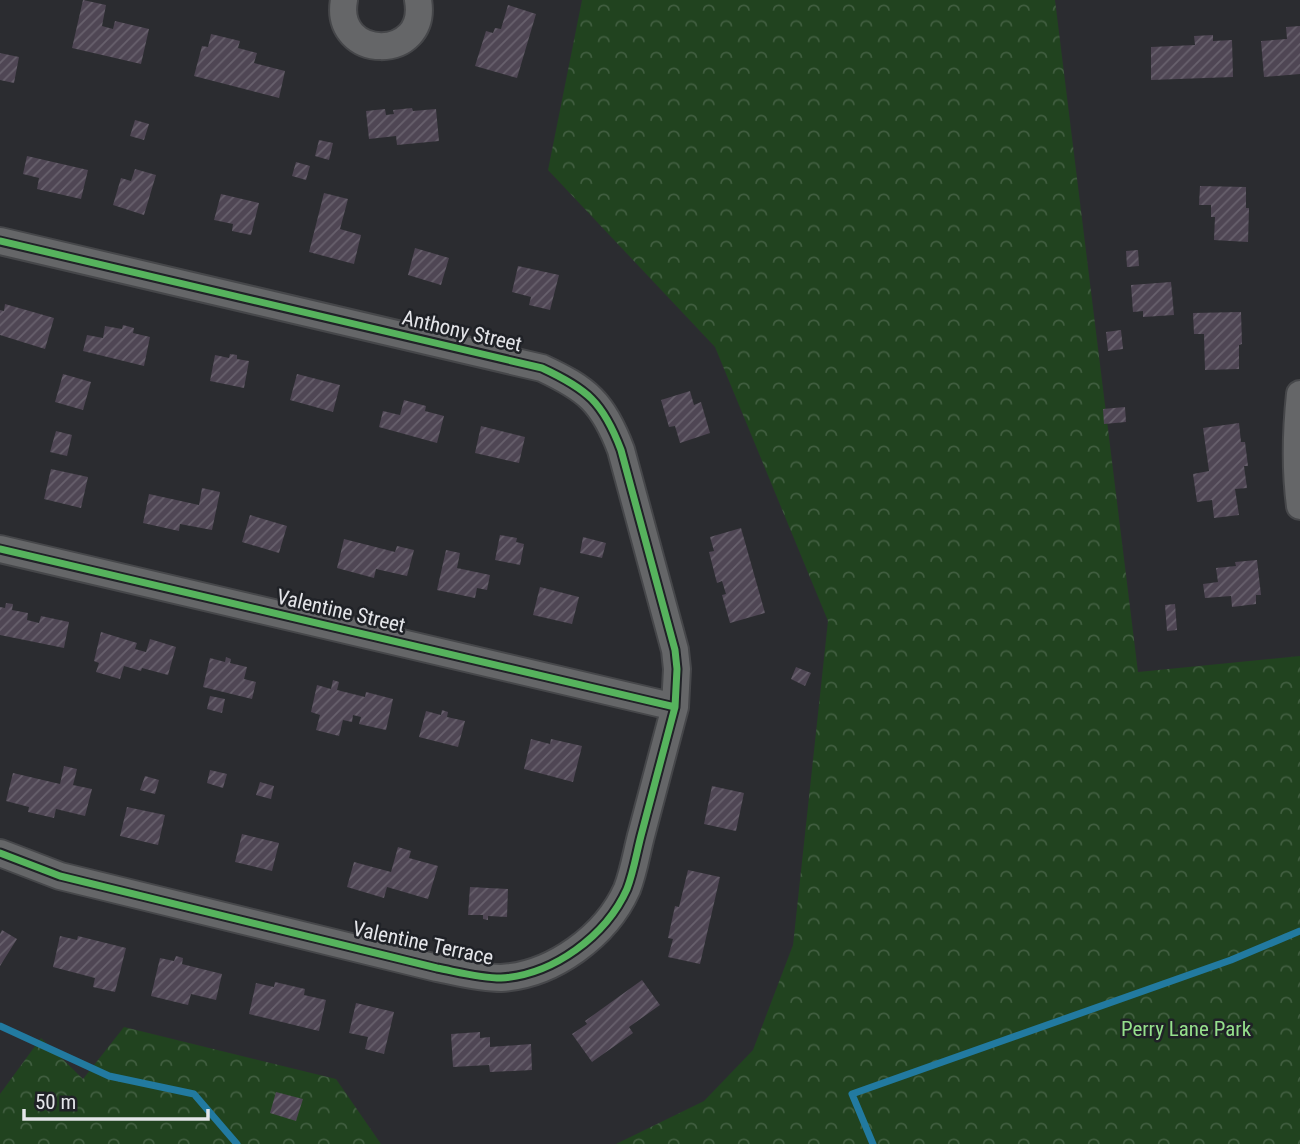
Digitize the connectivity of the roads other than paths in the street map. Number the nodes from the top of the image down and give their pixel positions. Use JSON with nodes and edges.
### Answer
{"nodes":[{"id":1,"x":344,"y":0,"type":"edge"},
{"id":2,"x":418,"y":0,"type":"edge"},
{"id":3,"x":0,"y":241,"type":"edge"},
{"id":4,"x":1300,"y":394,"type":"edge"},
{"id":5,"x":1298,"y":434,"type":"edge"},
{"id":6,"x":1300,"y":506,"type":"edge"},
{"id":7,"x":0,"y":549,"type":"edge"},
{"id":8,"x":675,"y":707,"type":"junction"},
{"id":9,"x":0,"y":853,"type":"edge"}],
"edges":[{"from":1,"to":2,"type":"street"},
{"from":3,"to":8,"type":"street","name":"Anthony Street"},
{"from":4,"to":5,"type":"street"},
{"from":5,"to":6,"type":"street"},
{"from":7,"to":8,"type":"street","name":"Valentine Street"},
{"from":8,"to":9,"type":"street","name":"Valentine Terrace"}]}
